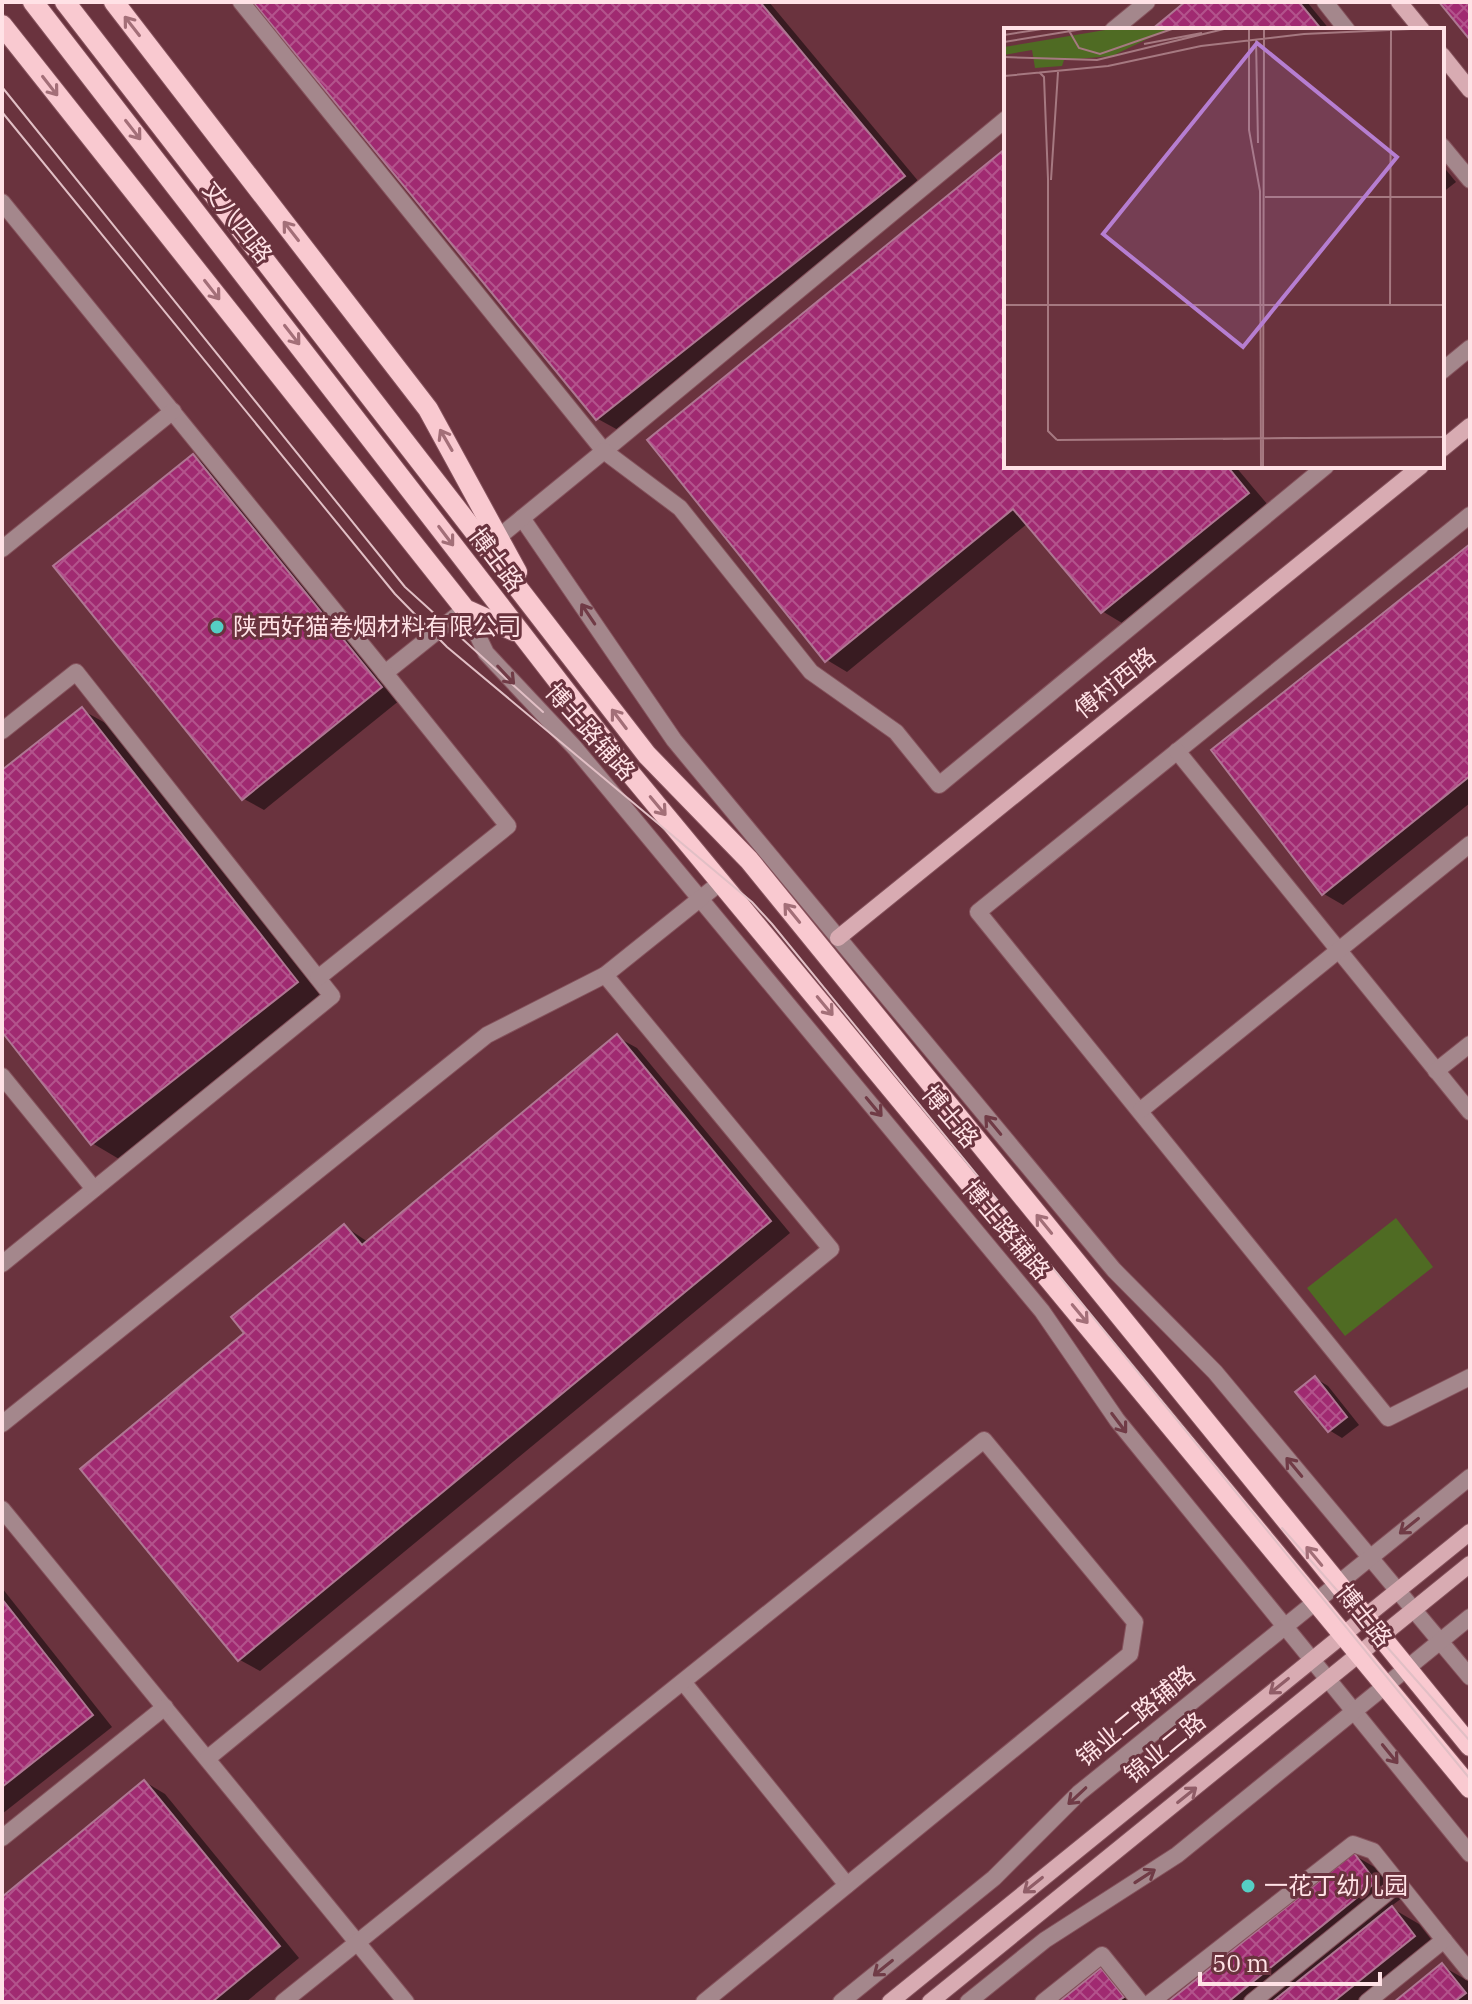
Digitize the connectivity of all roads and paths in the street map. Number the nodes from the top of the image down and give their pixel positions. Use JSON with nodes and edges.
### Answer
{"nodes":[{"id":1,"x":33,"y":2,"type":"edge"},
{"id":2,"x":65,"y":2,"type":"edge"},
{"id":3,"x":114,"y":2,"type":"edge"},
{"id":4,"x":241,"y":2,"type":"edge"},
{"id":5,"x":1147,"y":2,"type":"edge"},
{"id":6,"x":1325,"y":2,"type":"edge"},
{"id":7,"x":1399,"y":2,"type":"edge"},
{"id":8,"x":2,"y":25,"type":"edge"},
{"id":9,"x":1115,"y":28,"type":"edge"},
{"id":10,"x":1345,"y":28,"type":"edge"},
{"id":11,"x":1420,"y":28,"type":"edge"},
{"id":12,"x":1444,"y":58,"type":"edge"},
{"id":13,"x":1470,"y":90,"type":"edge"},
{"id":14,"x":1004,"y":121,"type":"edge"},
{"id":15,"x":1444,"y":148,"type":"edge"},
{"id":16,"x":1470,"y":180,"type":"edge"},
{"id":17,"x":2,"y":202,"type":"edge"},
{"id":18,"x":1470,"y":348,"type":"edge"},
{"id":19,"x":1444,"y":369,"type":"edge"},
{"id":20,"x":173,"y":411,"type":"junction"},
{"id":21,"x":1470,"y":426,"type":"edge"},
{"id":22,"x":1444,"y":447,"type":"edge"},
{"id":23,"x":604,"y":451,"type":"junction"},
{"id":24,"x":420,"y":460,"type":"joint"},
{"id":25,"x":1324,"y":468,"type":"edge"},
{"id":26,"x":1419,"y":468,"type":"edge"},
{"id":27,"x":399,"y":473,"type":"joint"},
{"id":28,"x":1470,"y":515,"type":"edge"},
{"id":29,"x":522,"y":518,"type":"junction"},
{"id":30,"x":500,"y":536,"type":"junction"},
{"id":31,"x":2,"y":549,"type":"edge"},
{"id":32,"x":534,"y":608,"type":"junction"},
{"id":33,"x":465,"y":609,"type":"junction"},
{"id":34,"x":518,"y":633,"type":"junction"},
{"id":35,"x":385,"y":673,"type":"junction"},
{"id":36,"x":2,"y":731,"type":"edge"},
{"id":37,"x":1177,"y":751,"type":"junction"},
{"id":38,"x":1470,"y":844,"type":"edge"},
{"id":39,"x":721,"y":882,"type":"junction"},
{"id":40,"x":701,"y":899,"type":"junction"},
{"id":41,"x":838,"y":938,"type":"junction"},
{"id":42,"x":1338,"y":950,"type":"junction"},
{"id":43,"x":605,"y":975,"type":"junction"},
{"id":44,"x":318,"y":978,"type":"junction"},
{"id":45,"x":1470,"y":1044,"type":"edge"},
{"id":46,"x":1436,"y":1071,"type":"junction"},
{"id":47,"x":2,"y":1076,"type":"edge"},
{"id":48,"x":1141,"y":1110,"type":"junction"},
{"id":49,"x":1470,"y":1112,"type":"edge"},
{"id":50,"x":94,"y":1189,"type":"junction"},
{"id":51,"x":2,"y":1264,"type":"edge"},
{"id":52,"x":1470,"y":1377,"type":"edge"},
{"id":53,"x":2,"y":1424,"type":"edge"},
{"id":54,"x":1470,"y":1477,"type":"edge"},
{"id":55,"x":2,"y":1509,"type":"edge"},
{"id":56,"x":1470,"y":1532,"type":"edge"},
{"id":57,"x":1369,"y":1558,"type":"junction"},
{"id":58,"x":1470,"y":1564,"type":"edge"},
{"id":59,"x":1337,"y":1584,"type":"junction"},
{"id":60,"x":1397,"y":1591,"type":"junction"},
{"id":61,"x":1317,"y":1600,"type":"junction"},
{"id":62,"x":1416,"y":1609,"type":"junction"},
{"id":63,"x":1365,"y":1617,"type":"junction"},
{"id":64,"x":1470,"y":1617,"type":"edge"},
{"id":65,"x":1284,"y":1626,"type":"junction"},
{"id":66,"x":1345,"y":1633,"type":"junction"},
{"id":67,"x":1381,"y":1636,"type":"junction"},
{"id":68,"x":1441,"y":1641,"type":"junction"},
{"id":69,"x":1361,"y":1653,"type":"junction"},
{"id":70,"x":1312,"y":1659,"type":"junction"},
{"id":71,"x":1407,"y":1668,"type":"junction"},
{"id":72,"x":1470,"y":1677,"type":"edge"},
{"id":73,"x":1329,"y":1680,"type":"junction"},
{"id":74,"x":684,"y":1683,"type":"junction"},
{"id":75,"x":1387,"y":1685,"type":"junction"},
{"id":76,"x":165,"y":1707,"type":"junction"},
{"id":77,"x":1355,"y":1712,"type":"junction"},
{"id":78,"x":1470,"y":1746,"type":"edge"},
{"id":79,"x":208,"y":1758,"type":"junction"},
{"id":80,"x":1470,"y":1788,"type":"edge"},
{"id":81,"x":2,"y":1838,"type":"edge"},
{"id":82,"x":1470,"y":1854,"type":"edge"},
{"id":83,"x":1398,"y":1884,"type":"junction"},
{"id":84,"x":847,"y":1885,"type":"junction"},
{"id":85,"x":1444,"y":1940,"type":"junction"},
{"id":86,"x":359,"y":1942,"type":"junction"},
{"id":87,"x":1470,"y":1972,"type":"edge"},
{"id":88,"x":283,"y":2002,"type":"edge"},
{"id":89,"x":406,"y":2002,"type":"edge"},
{"id":90,"x":704,"y":2002,"type":"edge"},
{"id":91,"x":841,"y":2002,"type":"edge"},
{"id":92,"x":890,"y":2002,"type":"edge"},
{"id":93,"x":930,"y":2002,"type":"edge"},
{"id":94,"x":968,"y":2002,"type":"edge"},
{"id":95,"x":1043,"y":2002,"type":"edge"},
{"id":96,"x":1140,"y":2002,"type":"edge"},
{"id":97,"x":1151,"y":2002,"type":"edge"},
{"id":98,"x":1252,"y":2002,"type":"edge"},
{"id":99,"x":1367,"y":2002,"type":"edge"}],
"edges":[{"from":1,"to":27,"type":"main road","name":"丈八四路","one_way":true},
{"from":2,"to":24,"type":"main road","name":"丈八四路"},
{"from":30,"to":3,"type":"main road","one_way":true},
{"from":4,"to":23,"type":"street"},
{"from":5,"to":9,"type":"street"},
{"from":6,"to":10,"type":"street"},
{"from":7,"to":11,"type":"main road"},
{"from":8,"to":33,"type":"main road","one_way":true},
{"from":12,"to":13,"type":"main road"},
{"from":14,"to":23,"type":"street"},
{"from":15,"to":16,"type":"street"},
{"from":17,"to":20,"type":"street"},
{"from":18,"to":19,"type":"street"},
{"from":20,"to":31,"type":"street"},
{"from":20,"to":35,"type":"street"},
{"from":21,"to":22,"type":"main road"},
{"from":23,"to":25,"type":"street"},
{"from":23,"to":29,"type":"street"},
{"from":24,"to":32,"type":"main road","name":"博士路"},
{"from":26,"to":41,"type":"main road","name":"傅村西路"},
{"from":27,"to":34,"type":"main road","name":"博士路","one_way":true},
{"from":28,"to":37,"type":"street"},
{"from":29,"to":30,"type":"street"},
{"from":41,"to":29,"type":"street","one_way":true},
{"from":30,"to":32,"type":"main road"},
{"from":59,"to":32,"type":"main road","name":"博士路","one_way":true},
{"from":33,"to":34,"type":"main road"},
{"from":33,"to":35,"type":"street"},
{"from":33,"to":40,"type":"street","name":"博士路辅路","one_way":true},
{"from":34,"to":39,"type":"main road","name":"博士路","one_way":true},
{"from":35,"to":44,"type":"street"},
{"from":36,"to":44,"type":"street"},
{"from":37,"to":42,"type":"street"},
{"from":37,"to":48,"type":"street"},
{"from":38,"to":42,"type":"street"},
{"from":39,"to":40,"type":"street"},
{"from":39,"to":61,"type":"main road","name":"博士路","one_way":true},
{"from":40,"to":43,"type":"street"},
{"from":40,"to":65,"type":"street","name":"博士路辅路","one_way":true},
{"from":57,"to":41,"type":"street","one_way":true},
{"from":42,"to":46,"type":"street"},
{"from":42,"to":48,"type":"street"},
{"from":43,"to":53,"type":"street"},
{"from":43,"to":79,"type":"street"},
{"from":44,"to":50,"type":"street"},
{"from":45,"to":46,"type":"street"},
{"from":46,"to":49,"type":"street"},
{"from":47,"to":50,"type":"street"},
{"from":48,"to":52,"type":"street"},
{"from":50,"to":51,"type":"street"},
{"from":54,"to":57,"type":"street","name":"锦业二路辅路","one_way":true},
{"from":55,"to":76,"type":"street"},
{"from":56,"to":60,"type":"main road","name":"锦业二路"},
{"from":57,"to":59,"type":"street","name":"锦业二路辅路"},
{"from":57,"to":60,"type":"street"},
{"from":58,"to":62,"type":"main road","name":"锦业二路"},
{"from":59,"to":61,"type":"street","name":"锦业二路辅路"},
{"from":59,"to":63,"type":"main road","name":"博士路"},
{"from":60,"to":62,"type":"street"},
{"from":60,"to":63,"type":"main road","name":"锦业二路"},
{"from":61,"to":65,"type":"street","name":"锦业二路辅路"},
{"from":61,"to":66,"type":"main road","name":"博士路"},
{"from":62,"to":67,"type":"main road","name":"锦业二路"},
{"from":62,"to":68,"type":"street"},
{"from":63,"to":66,"type":"main road","name":"锦业二路"},
{"from":63,"to":67,"type":"main road","name":"博士路"},
{"from":64,"to":68,"type":"street"},
{"from":65,"to":70,"type":"street","name":"博士路辅路"},
{"from":65,"to":91,"type":"street","name":"锦业二路辅路","one_way":true},
{"from":66,"to":69,"type":"main road","name":"博士路"},
{"from":66,"to":70,"type":"main road","name":"锦业二路"},
{"from":67,"to":69,"type":"main road","name":"锦业二路"},
{"from":67,"to":71,"type":"main road","name":"博士路"},
{"from":68,"to":71,"type":"street"},
{"from":68,"to":72,"type":"street"},
{"from":69,"to":73,"type":"main road","name":"锦业二路"},
{"from":69,"to":75,"type":"main road","name":"博士路"},
{"from":70,"to":73,"type":"street","name":"博士路辅路"},
{"from":70,"to":92,"type":"main road","name":"锦业二路","one_way":true},
{"from":71,"to":75,"type":"street"},
{"from":71,"to":78,"type":"main road","name":"博士路"},
{"from":73,"to":77,"type":"street","name":"博士路辅路"},
{"from":93,"to":73,"type":"main road","name":"锦业二路","one_way":true},
{"from":74,"to":84,"type":"street"},
{"from":74,"to":84,"type":"street"},
{"from":74,"to":86,"type":"street"},
{"from":75,"to":77,"type":"street"},
{"from":75,"to":80,"type":"main road","name":"博士路"},
{"from":76,"to":79,"type":"street"},
{"from":76,"to":81,"type":"street"},
{"from":77,"to":82,"type":"street","name":"博士路辅路","one_way":true},
{"from":94,"to":77,"type":"street","one_way":true},
{"from":79,"to":86,"type":"street"},
{"from":83,"to":85,"type":"street"},
{"from":83,"to":97,"type":"street"},
{"from":83,"to":98,"type":"street"},
{"from":84,"to":90,"type":"street"},
{"from":85,"to":87,"type":"street"},
{"from":85,"to":99,"type":"street"},
{"from":86,"to":88,"type":"street"},
{"from":86,"to":89,"type":"street"},
{"from":95,"to":96,"type":"street"}]}
